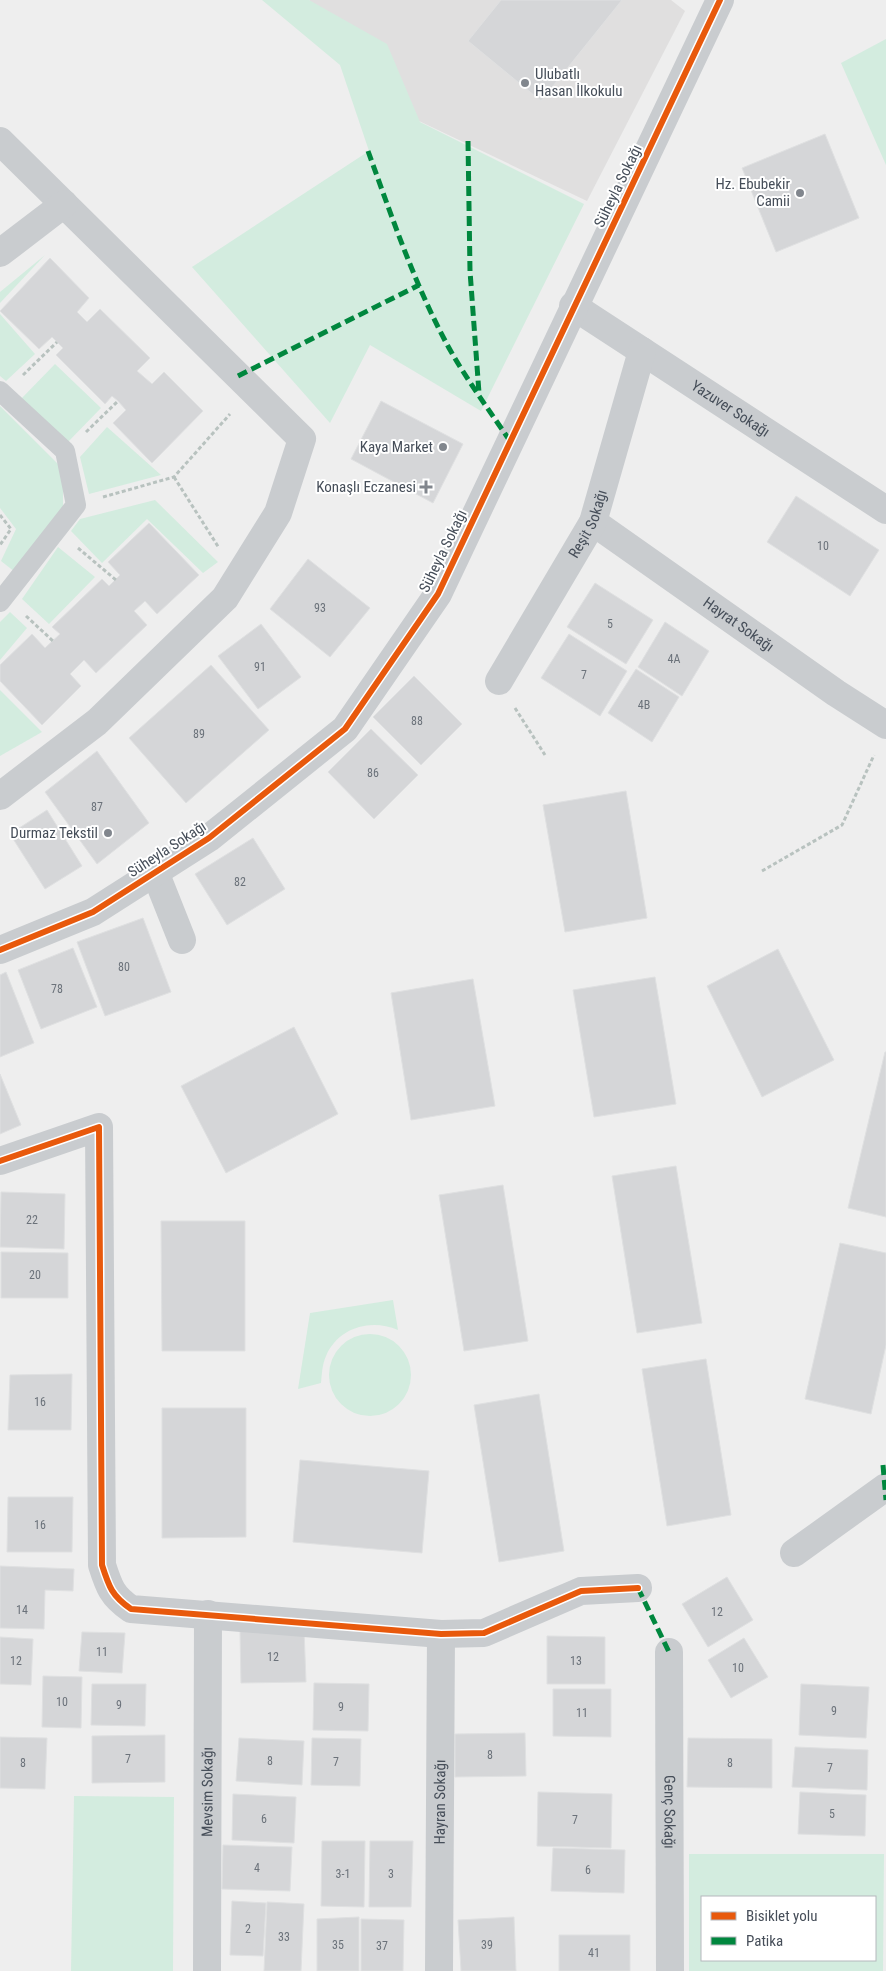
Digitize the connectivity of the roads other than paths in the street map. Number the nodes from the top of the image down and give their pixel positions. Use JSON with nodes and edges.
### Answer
{"nodes":[{"id":1,"x":720,"y":0,"type":"edge"},
{"id":2,"x":0,"y":140,"type":"edge"},
{"id":3,"x":64,"y":204,"type":"junction"},
{"id":4,"x":0,"y":253,"type":"edge"},
{"id":5,"x":573,"y":306,"type":"junction"},
{"id":6,"x":642,"y":351,"type":"junction"},
{"id":7,"x":2,"y":392,"type":"edge"},
{"id":8,"x":886,"y":510,"type":"edge"},
{"id":9,"x":593,"y":522,"type":"junction"},
{"id":10,"x":0,"y":602,"type":"edge"},
{"id":11,"x":499,"y":681,"type":"road end"},
{"id":12,"x":882,"y":736,"type":"edge"},
{"id":13,"x":0,"y":796,"type":"edge"},
{"id":14,"x":155,"y":872,"type":"junction"},
{"id":15,"x":182,"y":940,"type":"dead end"},
{"id":16,"x":0,"y":950,"type":"edge"},
{"id":17,"x":0,"y":1161,"type":"edge"},
{"id":18,"x":886,"y":1487,"type":"edge"},
{"id":19,"x":794,"y":1553,"type":"dead end"},
{"id":20,"x":638,"y":1588,"type":"dead end"},
{"id":21,"x":208,"y":1614,"type":"junction"},
{"id":22,"x":441,"y":1634,"type":"junction"},
{"id":23,"x":669,"y":1652,"type":"dead end"},
{"id":24,"x":207,"y":1971,"type":"edge"},
{"id":25,"x":439,"y":1971,"type":"edge"},
{"id":26,"x":670,"y":1971,"type":"edge"}],
"edges":[{"from":1,"to":5,"type":"street","name":"Süheyla Sokağı"},
{"from":2,"to":3,"type":"street"},
{"from":3,"to":4,"type":"street"},
{"from":3,"to":13,"type":"street"},
{"from":5,"to":6,"type":"street","name":"Yazuver Sokağı"},
{"from":5,"to":14,"type":"street","name":"Süheyla Sokağı"},
{"from":6,"to":8,"type":"street","name":"Yazuver Sokağı"},
{"from":6,"to":9,"type":"street","name":"Reşit Sokağı"},
{"from":7,"to":10,"type":"lane"},
{"from":9,"to":11,"type":"street","name":"Reşit Sokağı"},
{"from":9,"to":12,"type":"street","name":"Hayrat Sokağı"},
{"from":14,"to":15,"type":"street"},
{"from":14,"to":16,"type":"street","name":"Süheyla Sokağı"},
{"from":17,"to":21,"type":"street"},
{"from":18,"to":19,"type":"street"},
{"from":20,"to":22,"type":"street"},
{"from":21,"to":22,"type":"street"},
{"from":21,"to":24,"type":"street","name":"Mevsim Sokağı"},
{"from":22,"to":25,"type":"street","name":"Hayran Sokağı"},
{"from":23,"to":26,"type":"street","name":"Genç Sokağı"}]}
